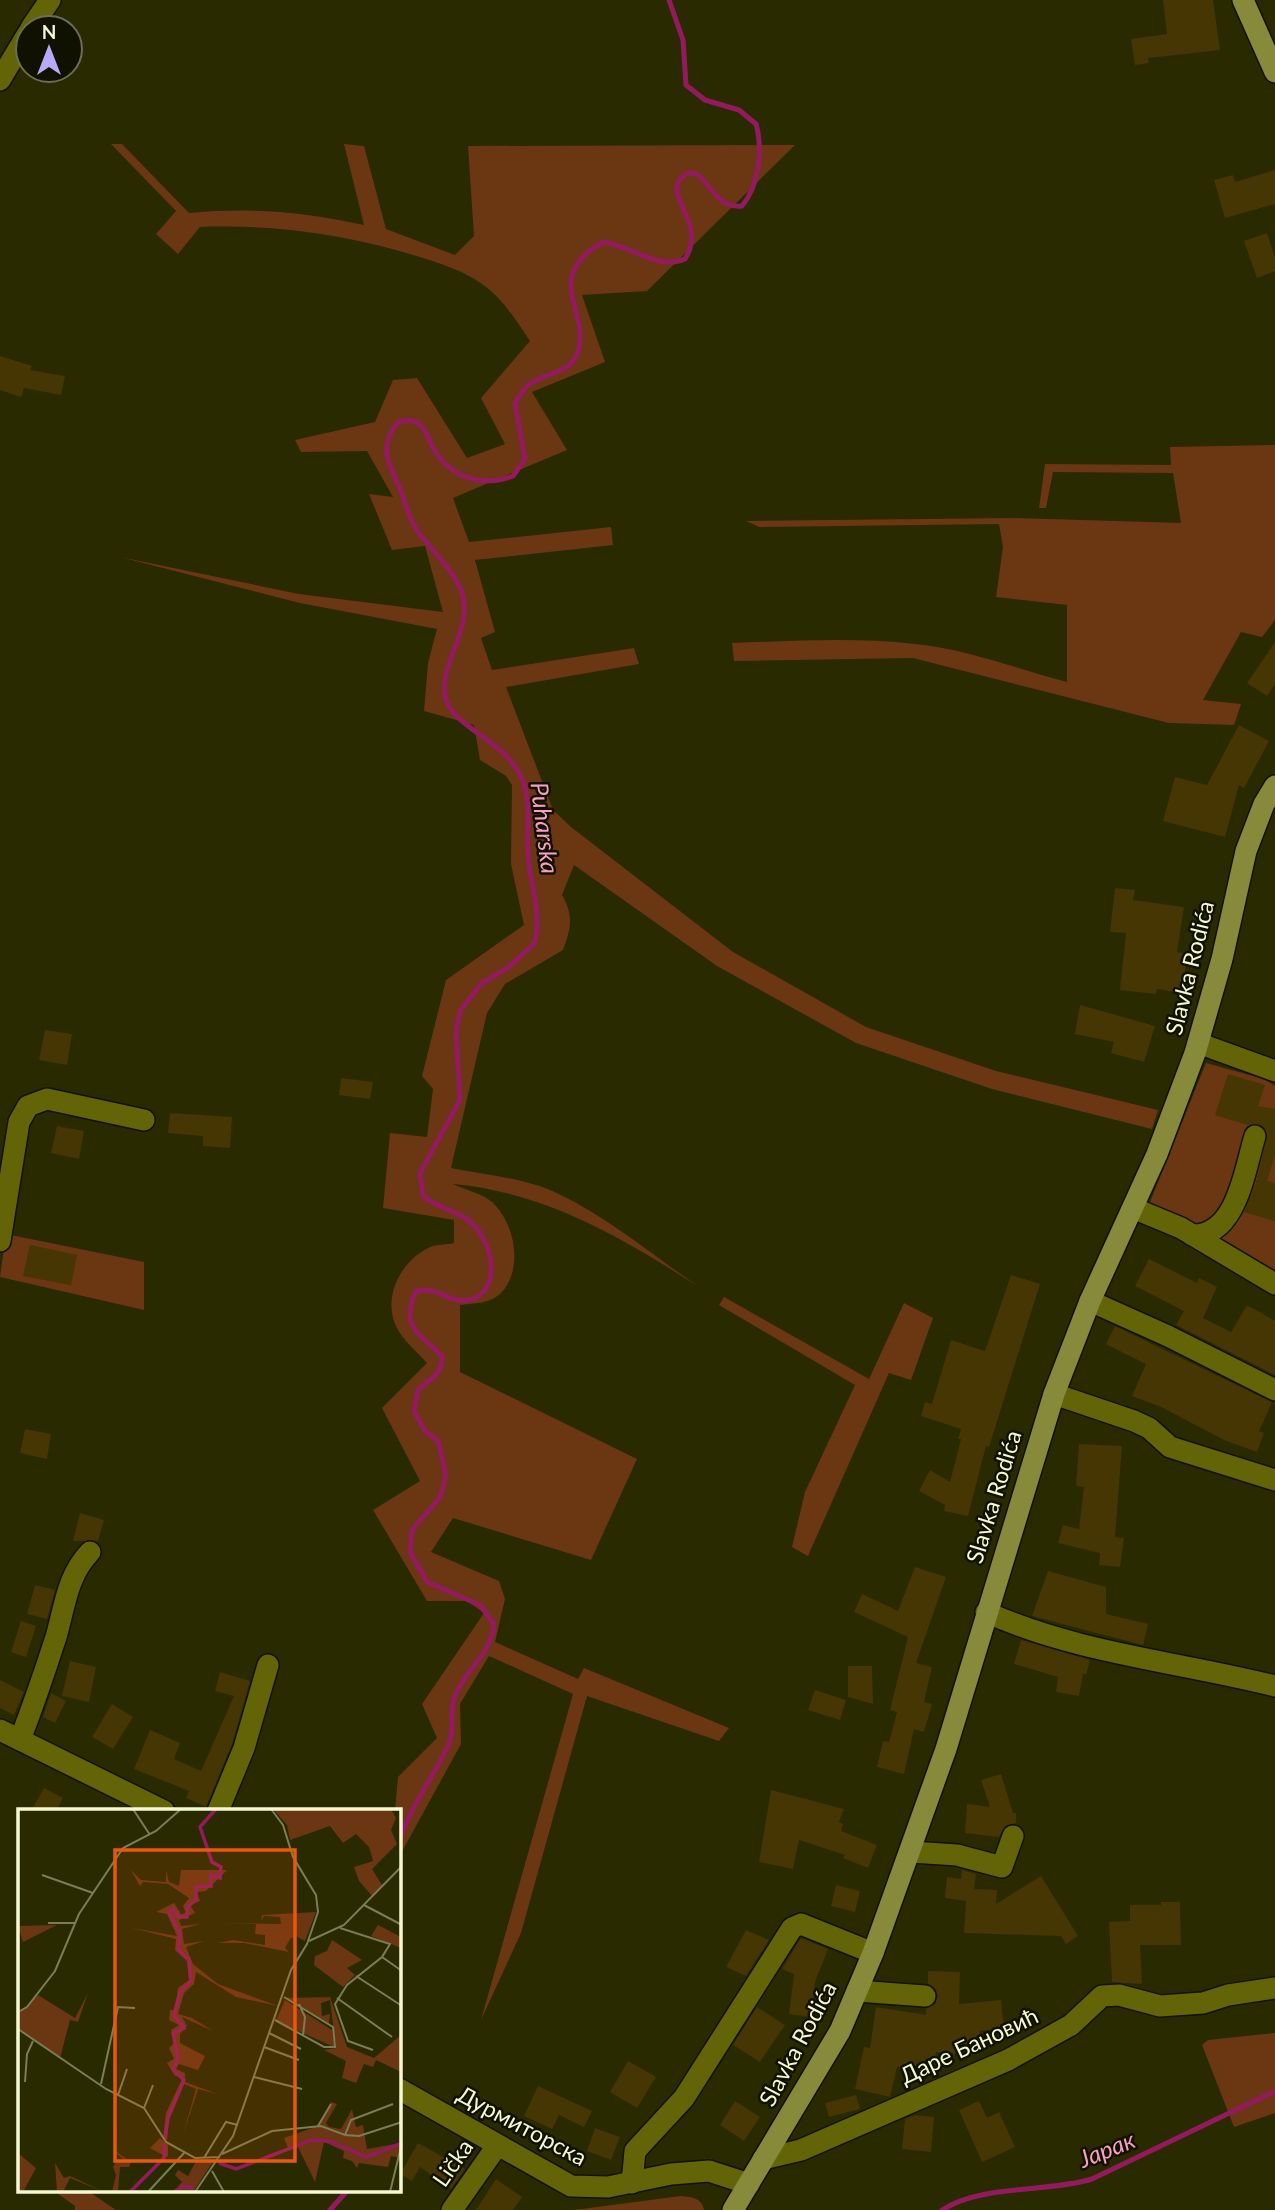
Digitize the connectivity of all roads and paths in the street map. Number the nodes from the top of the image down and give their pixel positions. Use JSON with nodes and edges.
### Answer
{"nodes":[{"id":1,"x":1243,"y":0,"type":"edge"},
{"id":2,"x":14,"y":56,"type":"edge"},
{"id":3,"x":1275,"y":72,"type":"edge"},
{"id":4,"x":0,"y":80,"type":"edge"},
{"id":5,"x":1275,"y":786,"type":"edge"},
{"id":6,"x":1198,"y":1043,"type":"junction"},
{"id":7,"x":1275,"y":1071,"type":"edge"},
{"id":8,"x":144,"y":1120,"type":"dead end"},
{"id":9,"x":1255,"y":1136,"type":"dead end"},
{"id":10,"x":1133,"y":1208,"type":"junction"},
{"id":11,"x":1192,"y":1235,"type":"junction"},
{"id":12,"x":0,"y":1241,"type":"edge"},
{"id":13,"x":1275,"y":1284,"type":"edge"},
{"id":14,"x":1090,"y":1301,"type":"junction"},
{"id":15,"x":1275,"y":1390,"type":"edge"},
{"id":16,"x":1054,"y":1394,"type":"junction"},
{"id":17,"x":1275,"y":1480,"type":"edge"},
{"id":18,"x":90,"y":1552,"type":"dead end"},
{"id":19,"x":986,"y":1612,"type":"junction"},
{"id":20,"x":268,"y":1665,"type":"dead end"},
{"id":21,"x":1275,"y":1686,"type":"edge"},
{"id":22,"x":0,"y":1730,"type":"edge"},
{"id":23,"x":20,"y":1740,"type":"junction"},
{"id":24,"x":160,"y":1809,"type":"edge"},
{"id":25,"x":219,"y":1809,"type":"edge"},
{"id":26,"x":1013,"y":1836,"type":"dead end"},
{"id":27,"x":911,"y":1852,"type":"junction"},
{"id":28,"x":873,"y":1952,"type":"junction"},
{"id":29,"x":1275,"y":1988,"type":"edge"},
{"id":30,"x":857,"y":1991,"type":"junction"},
{"id":31,"x":925,"y":1996,"type":"dead end"},
{"id":32,"x":401,"y":2090,"type":"edge"},
{"id":33,"x":497,"y":2147,"type":"junction"},
{"id":34,"x":763,"y":2160,"type":"junction"},
{"id":35,"x":632,"y":2183,"type":"junction"},
{"id":36,"x":748,"y":2184,"type":"junction"},
{"id":37,"x":452,"y":2210,"type":"edge"},
{"id":38,"x":733,"y":2210,"type":"edge"}],
"edges":[{"from":1,"to":3,"type":"main road"},
{"from":2,"to":4,"type":"street"},
{"from":5,"to":6,"type":"main road","name":"Slavka Rodića"},
{"from":6,"to":7,"type":"street"},
{"from":6,"to":10,"type":"main road","name":"Slavka Rodića"},
{"from":8,"to":12,"type":"street"},
{"from":9,"to":11,"type":"street"},
{"from":10,"to":11,"type":"street"},
{"from":10,"to":14,"type":"main road","name":"Slavka Rodića"},
{"from":11,"to":13,"type":"street"},
{"from":14,"to":15,"type":"street"},
{"from":14,"to":16,"type":"main road","name":"Slavka Rodića"},
{"from":16,"to":17,"type":"street"},
{"from":16,"to":19,"type":"main road","name":"Slavka Rodića"},
{"from":18,"to":23,"type":"street"},
{"from":19,"to":21,"type":"street"},
{"from":19,"to":27,"type":"main road","name":"Slavka Rodića"},
{"from":20,"to":25,"type":"street"},
{"from":22,"to":23,"type":"street"},
{"from":23,"to":24,"type":"street"},
{"from":26,"to":27,"type":"street"},
{"from":27,"to":28,"type":"main road","name":"Slavka Rodića"},
{"from":28,"to":30,"type":"main road","name":"Slavka Rodića"},
{"from":28,"to":35,"type":"street"},
{"from":29,"to":34,"type":"street","name":"Даре Бановић"},
{"from":30,"to":31,"type":"street"},
{"from":30,"to":34,"type":"main road","name":"Slavka Rodića"},
{"from":32,"to":33,"type":"street","name":"Дурмиторска"},
{"from":33,"to":35,"type":"street","name":"Дурмиторска"},
{"from":33,"to":37,"type":"street","name":"Lička"},
{"from":34,"to":36,"type":"main road","name":"Slavka Rodića"},
{"from":35,"to":36,"type":"street","name":"Дурмиторска"},
{"from":36,"to":38,"type":"main road","name":"Slavka Rodića"}]}
